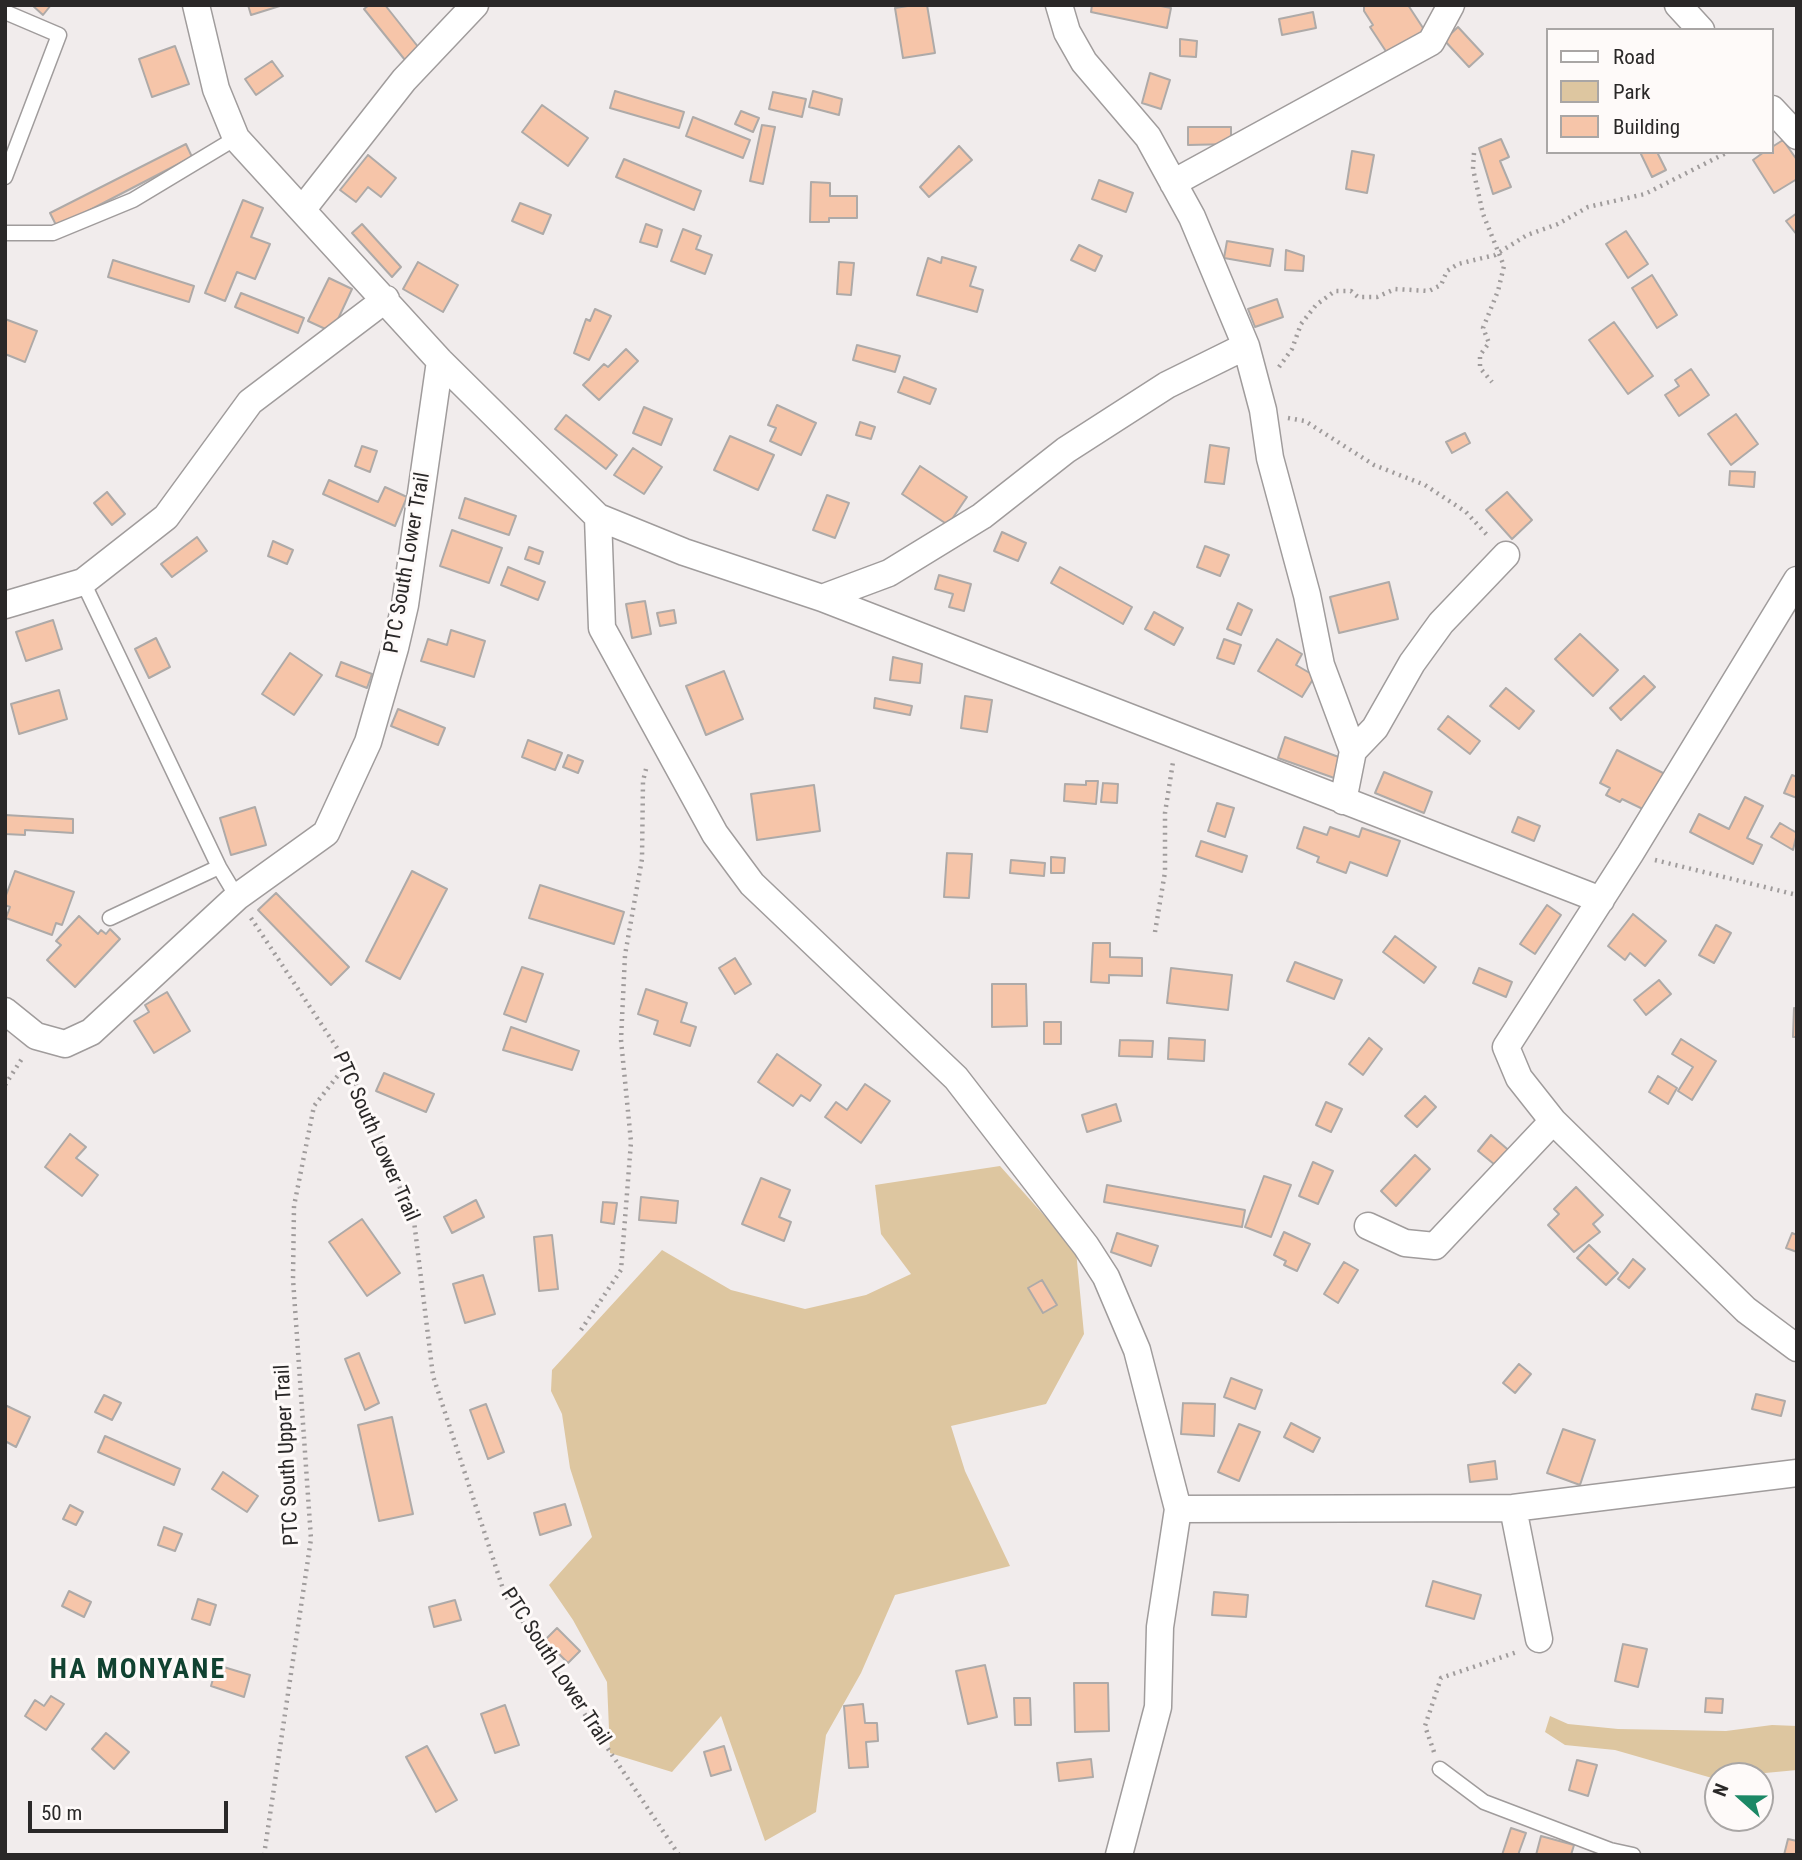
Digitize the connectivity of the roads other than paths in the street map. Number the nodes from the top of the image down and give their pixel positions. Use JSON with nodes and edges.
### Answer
{"nodes":[{"id":1,"x":196,"y":5,"type":"edge"},
{"id":2,"x":475,"y":5,"type":"edge"},
{"id":3,"x":1059,"y":5,"type":"edge"},
{"id":4,"x":1451,"y":5,"type":"edge"},
{"id":5,"x":1678,"y":5,"type":"edge"},
{"id":6,"x":5,"y":12,"type":"edge"},
{"id":7,"x":1699,"y":28,"type":"edge"},
{"id":8,"x":1774,"y":110,"type":"edge"},
{"id":9,"x":1797,"y":136,"type":"edge"},
{"id":10,"x":236,"y":138,"type":"junction"},
{"id":11,"x":5,"y":177,"type":"edge"},
{"id":12,"x":1173,"y":183,"type":"junction"},
{"id":13,"x":302,"y":209,"type":"junction"},
{"id":14,"x":5,"y":233,"type":"edge"},
{"id":15,"x":386,"y":299,"type":"junction"},
{"id":16,"x":1245,"y":346,"type":"junction"},
{"id":17,"x":440,"y":361,"type":"junction"},
{"id":18,"x":598,"y":517,"type":"junction"},
{"id":19,"x":1506,"y":555,"type":"road end"},
{"id":20,"x":1797,"y":580,"type":"edge"},
{"id":21,"x":83,"y":582,"type":"junction"},
{"id":22,"x":822,"y":598,"type":"junction"},
{"id":23,"x":5,"y":605,"type":"edge"},
{"id":24,"x":1353,"y":751,"type":"junction"},
{"id":25,"x":1343,"y":801,"type":"junction"},
{"id":26,"x":219,"y":867,"type":"junction"},
{"id":27,"x":237,"y":897,"type":"junction"},
{"id":28,"x":1601,"y":900,"type":"junction"},
{"id":29,"x":110,"y":918,"type":"dead end"},
{"id":30,"x":5,"y":1011,"type":"edge"},
{"id":31,"x":1553,"y":1121,"type":"junction"},
{"id":32,"x":1367,"y":1226,"type":"dead end"},
{"id":33,"x":1797,"y":1348,"type":"edge"},
{"id":34,"x":1797,"y":1473,"type":"edge"},
{"id":35,"x":1513,"y":1508,"type":"junction"},
{"id":36,"x":1178,"y":1509,"type":"junction"},
{"id":37,"x":1539,"y":1639,"type":"road end"},
{"id":38,"x":1440,"y":1769,"type":"road end"},
{"id":39,"x":1119,"y":1855,"type":"edge"},
{"id":40,"x":1633,"y":1855,"type":"edge"}],
"edges":[{"from":1,"to":10,"type":"street"},
{"from":2,"to":13,"type":"street"},
{"from":3,"to":12,"type":"street"},
{"from":4,"to":12,"type":"street"},
{"from":5,"to":7,"type":"street"},
{"from":6,"to":11,"type":"lane"},
{"from":8,"to":9,"type":"street"},
{"from":10,"to":13,"type":"street"},
{"from":10,"to":14,"type":"lane"},
{"from":12,"to":16,"type":"street"},
{"from":13,"to":15,"type":"street"},
{"from":15,"to":17,"type":"street"},
{"from":15,"to":21,"type":"street"},
{"from":16,"to":22,"type":"street"},
{"from":16,"to":24,"type":"street"},
{"from":17,"to":18,"type":"street"},
{"from":17,"to":27,"type":"street","name":"PTC South Lower Trail"},
{"from":18,"to":22,"type":"street"},
{"from":18,"to":36,"type":"street"},
{"from":19,"to":24,"type":"street"},
{"from":20,"to":28,"type":"street"},
{"from":21,"to":23,"type":"street"},
{"from":21,"to":26,"type":"lane"},
{"from":22,"to":25,"type":"street"},
{"from":24,"to":25,"type":"street"},
{"from":25,"to":28,"type":"street"},
{"from":26,"to":27,"type":"lane"},
{"from":26,"to":29,"type":"lane"},
{"from":27,"to":30,"type":"street"},
{"from":28,"to":31,"type":"street"},
{"from":31,"to":32,"type":"street"},
{"from":31,"to":33,"type":"street"},
{"from":34,"to":35,"type":"street"},
{"from":35,"to":36,"type":"street"},
{"from":35,"to":37,"type":"street"},
{"from":36,"to":39,"type":"street"},
{"from":38,"to":40,"type":"lane"}]}
